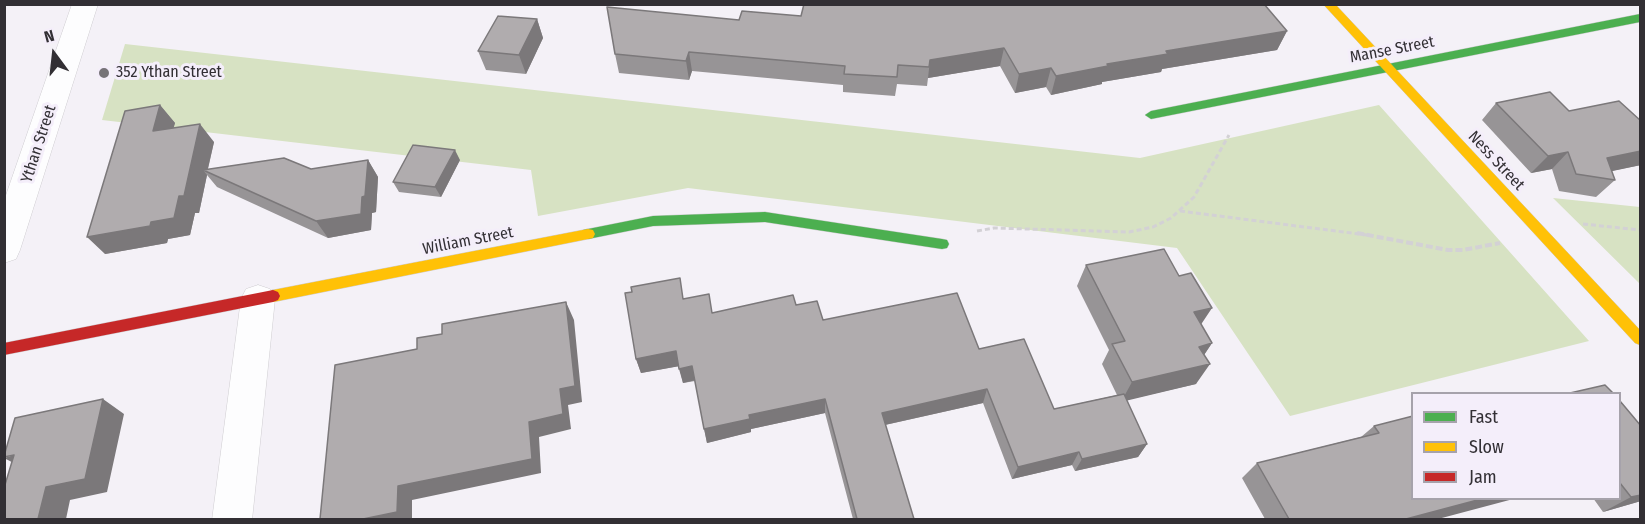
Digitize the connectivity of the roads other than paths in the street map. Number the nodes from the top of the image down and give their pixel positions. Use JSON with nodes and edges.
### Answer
{"nodes":[{"id":1,"x":85,"y":4,"type":"edge"},
{"id":2,"x":1328,"y":4,"type":"edge"},
{"id":3,"x":1641,"y":18,"type":"edge"},
{"id":4,"x":1388,"y":69,"type":"junction"},
{"id":5,"x":1151,"y":115,"type":"dead end"},
{"id":6,"x":942,"y":244,"type":"dead end"},
{"id":7,"x":4,"y":250,"type":"edge"},
{"id":8,"x":258,"y":299,"type":"junction"},
{"id":9,"x":1641,"y":339,"type":"edge"},
{"id":10,"x":4,"y":350,"type":"edge"},
{"id":11,"x":232,"y":519,"type":"edge"}],
"edges":[{"from":1,"to":7,"type":"street","name":"Ythan Street"},
{"from":2,"to":4,"type":"street","name":"Ness Street"},
{"from":3,"to":4,"type":"street","name":"Manse Street"},
{"from":4,"to":5,"type":"street","name":"Manse Street"},
{"from":4,"to":9,"type":"street","name":"Ness Street"},
{"from":6,"to":8,"type":"street","name":"William Street"},
{"from":8,"to":10,"type":"street","name":"William Street"},
{"from":8,"to":11,"type":"street"}]}
